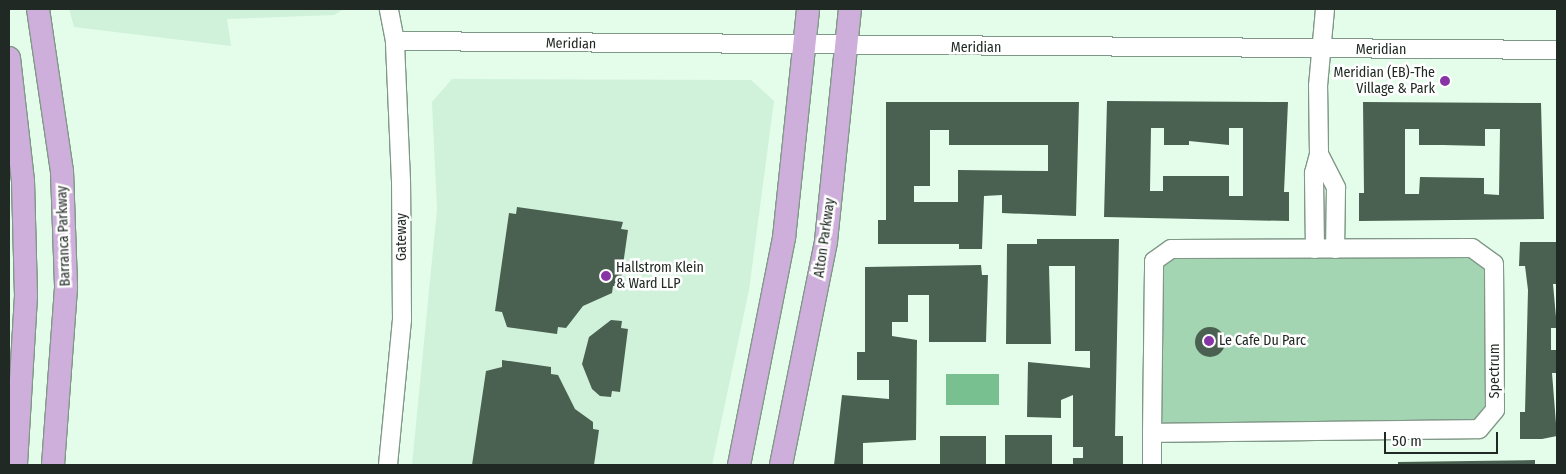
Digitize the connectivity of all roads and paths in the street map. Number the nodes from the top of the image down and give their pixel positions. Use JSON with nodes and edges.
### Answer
{"nodes":[{"id":1,"x":38,"y":9,"type":"edge"},
{"id":2,"x":389,"y":9,"type":"edge"},
{"id":3,"x":808,"y":9,"type":"edge"},
{"id":4,"x":850,"y":9,"type":"edge"},
{"id":5,"x":1325,"y":9,"type":"edge"},
{"id":6,"x":395,"y":41,"type":"junction"},
{"id":7,"x":805,"y":47,"type":"junction"},
{"id":8,"x":847,"y":47,"type":"junction"},
{"id":9,"x":1322,"y":50,"type":"junction"},
{"id":10,"x":1557,"y":50,"type":"edge"},
{"id":11,"x":9,"y":58,"type":"edge"},
{"id":12,"x":1319,"y":154,"type":"junction"},
{"id":13,"x":1315,"y":249,"type":"junction"},
{"id":14,"x":1335,"y":249,"type":"junction"},
{"id":15,"x":1152,"y":433,"type":"junction"},
{"id":16,"x":16,"y":465,"type":"edge"},
{"id":17,"x":53,"y":465,"type":"edge"},
{"id":18,"x":388,"y":465,"type":"edge"},
{"id":19,"x":739,"y":465,"type":"edge"},
{"id":20,"x":781,"y":465,"type":"edge"},
{"id":21,"x":1152,"y":465,"type":"edge"}],
"edges":[{"from":1,"to":17,"type":"main road","name":"Barranca Parkway"},
{"from":2,"to":6,"type":"street","name":"Gateway"},
{"from":3,"to":7,"type":"main road"},
{"from":4,"to":8,"type":"main road","name":"Alton Parkway"},
{"from":5,"to":9,"type":"street"},
{"from":6,"to":7,"type":"street","name":"Meridian"},
{"from":6,"to":18,"type":"street","name":"Gateway"},
{"from":7,"to":8,"type":"street","name":"Meridian"},
{"from":7,"to":19,"type":"main road"},
{"from":8,"to":9,"type":"street","name":"Meridian"},
{"from":8,"to":20,"type":"main road","name":"Alton Parkway"},
{"from":9,"to":10,"type":"street","name":"Meridian"},
{"from":9,"to":12,"type":"street"},
{"from":11,"to":16,"type":"main road"},
{"from":12,"to":13,"type":"street"},
{"from":12,"to":14,"type":"street"},
{"from":13,"to":14,"type":"street","name":"Spectrum"},
{"from":13,"to":15,"type":"street","name":"Spectrum"},
{"from":14,"to":15,"type":"street","name":"Spectrum"},
{"from":15,"to":21,"type":"street","name":"Spectrum"}]}
